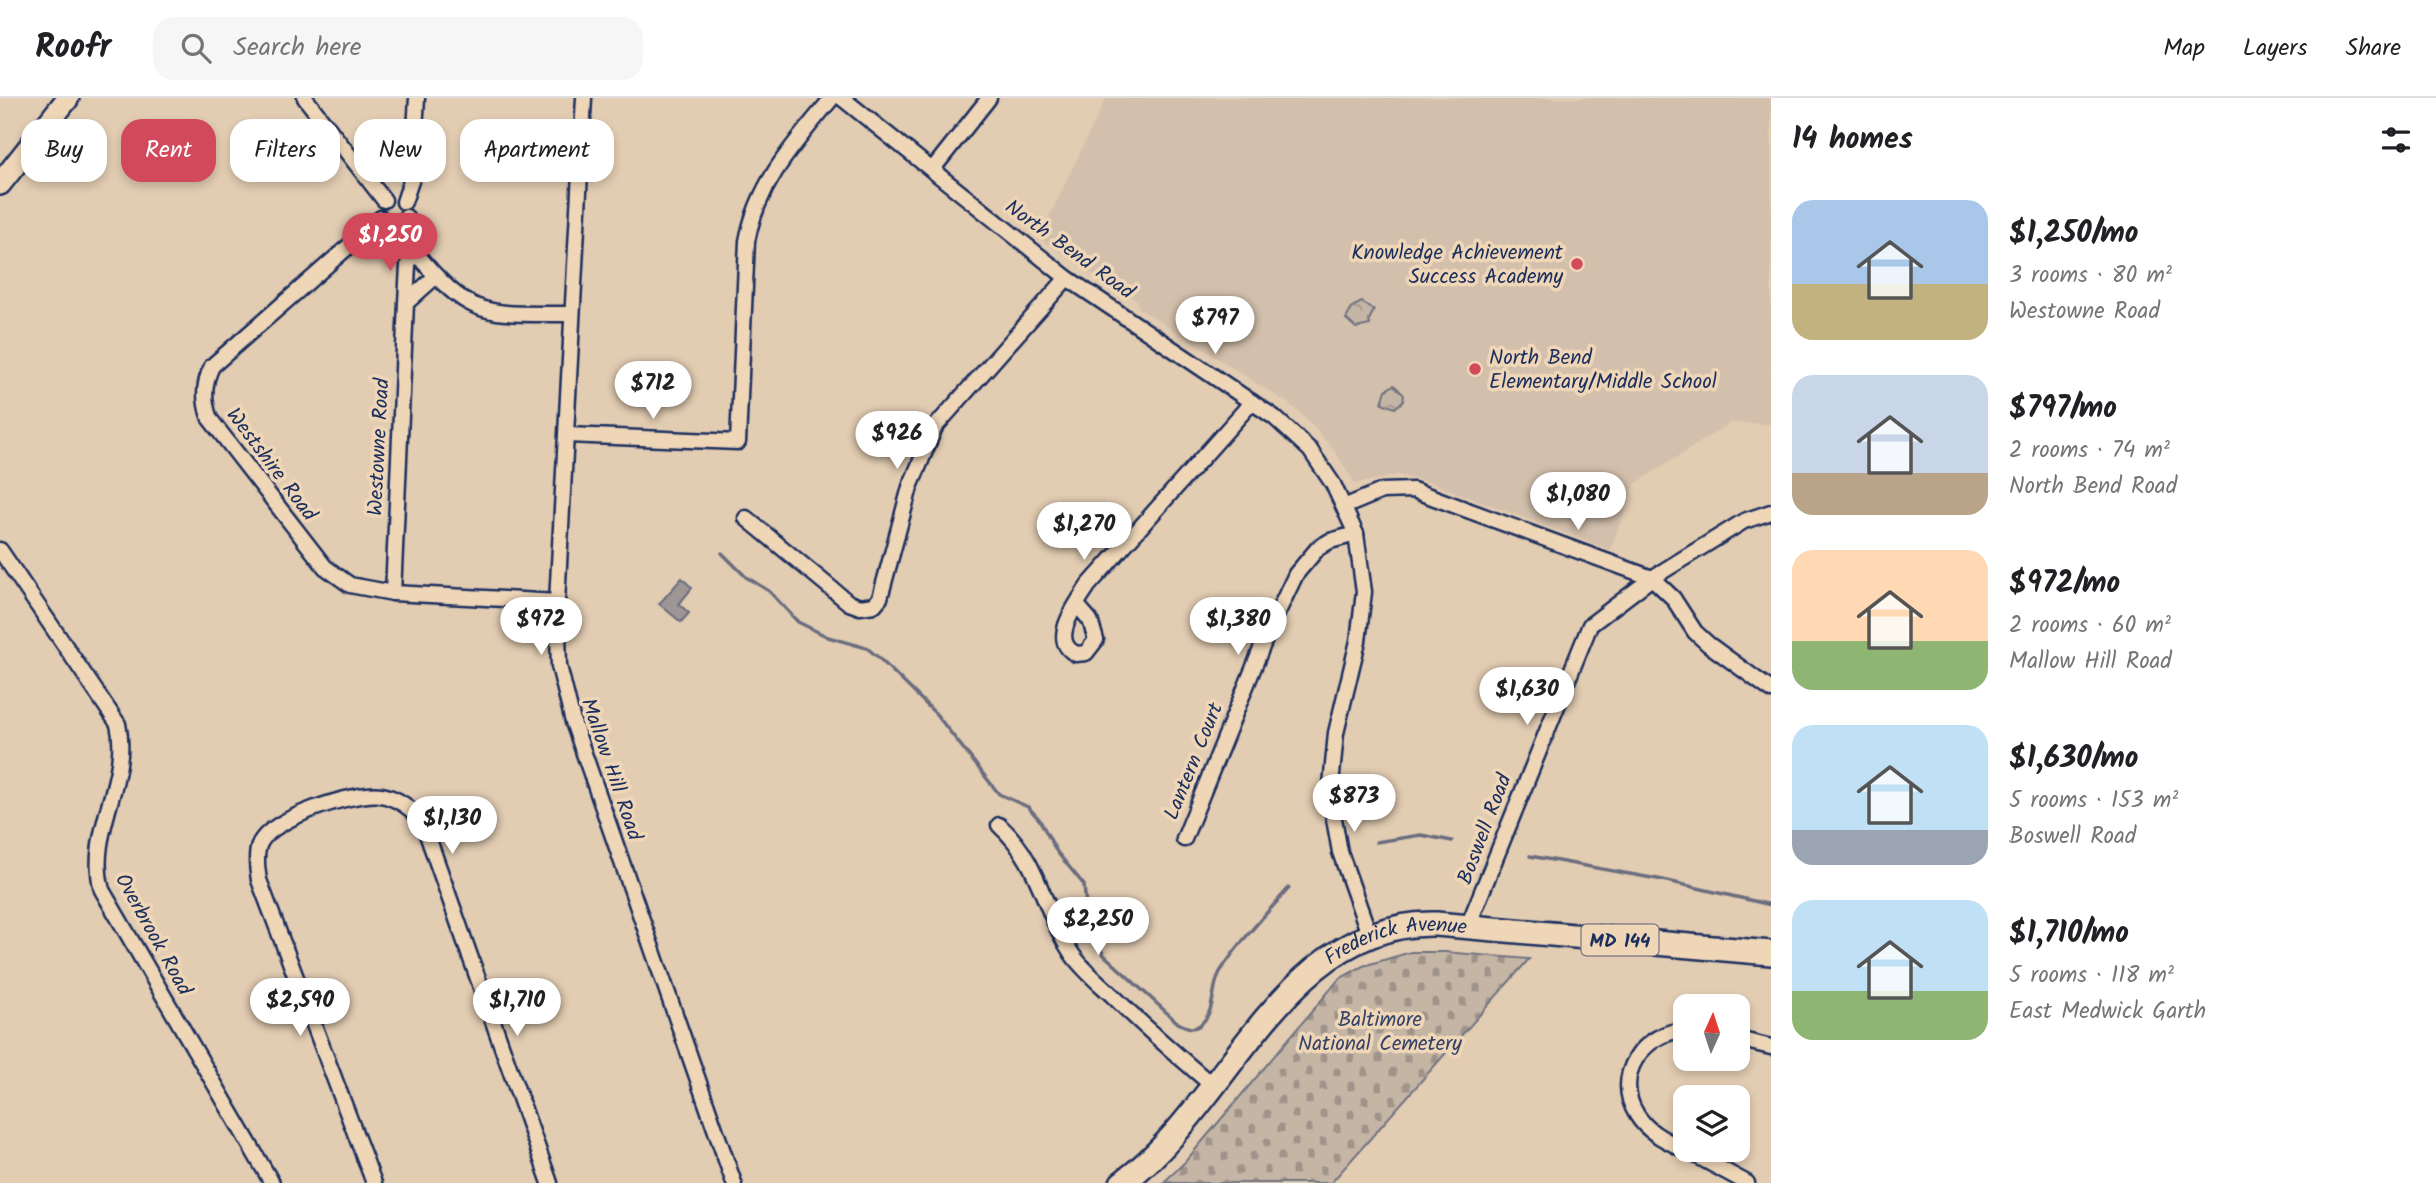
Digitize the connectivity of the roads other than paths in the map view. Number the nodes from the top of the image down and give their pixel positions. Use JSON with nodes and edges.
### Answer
{"nodes":[{"id":1,"x":68,"y":98,"type":"edge"},
{"id":2,"x":305,"y":98,"type":"edge"},
{"id":3,"x":417,"y":98,"type":"edge"},
{"id":4,"x":584,"y":98,"type":"edge"},
{"id":5,"x":832,"y":98,"type":"edge"},
{"id":6,"x":842,"y":98,"type":"edge"},
{"id":7,"x":989,"y":98,"type":"edge"},
{"id":8,"x":932,"y":170,"type":"junction"},
{"id":9,"x":0,"y":184,"type":"edge"},
{"id":10,"x":384,"y":200,"type":"junction"},
{"id":11,"x":404,"y":202,"type":"junction"},
{"id":12,"x":406,"y":218,"type":"junction"},
{"id":13,"x":385,"y":221,"type":"junction"},
{"id":14,"x":413,"y":249,"type":"junction"},
{"id":15,"x":435,"y":277,"type":"junction"},
{"id":16,"x":1067,"y":278,"type":"junction"},
{"id":17,"x":406,"y":303,"type":"junction"},
{"id":18,"x":572,"y":314,"type":"junction"},
{"id":19,"x":1252,"y":402,"type":"junction"},
{"id":20,"x":567,"y":435,"type":"junction"},
{"id":21,"x":1346,"y":506,"type":"junction"},
{"id":22,"x":1771,"y":512,"type":"edge"},
{"id":23,"x":746,"y":518,"type":"dead end"},
{"id":24,"x":1356,"y":534,"type":"junction"},
{"id":25,"x":0,"y":550,"type":"edge"},
{"id":26,"x":1652,"y":579,"type":"junction"},
{"id":27,"x":393,"y":593,"type":"junction"},
{"id":28,"x":557,"y":602,"type":"junction"},
{"id":29,"x":1077,"y":605,"type":"dead end"},
{"id":30,"x":1771,"y":690,"type":"edge"},
{"id":31,"x":999,"y":825,"type":"dead end"},
{"id":32,"x":1184,"y":839,"type":"dead end"},
{"id":33,"x":1468,"y":926,"type":"junction"},
{"id":34,"x":1369,"y":934,"type":"junction"},
{"id":35,"x":1771,"y":953,"type":"edge"},
{"id":36,"x":1673,"y":1033,"type":"edge"},
{"id":37,"x":1750,"y":1042,"type":"edge"},
{"id":38,"x":1771,"y":1046,"type":"edge"},
{"id":39,"x":1213,"y":1086,"type":"junction"},
{"id":40,"x":1673,"y":1144,"type":"edge"},
{"id":41,"x":1708,"y":1162,"type":"edge"},
{"id":42,"x":272,"y":1183,"type":"edge"},
{"id":43,"x":374,"y":1183,"type":"edge"},
{"id":44,"x":550,"y":1183,"type":"edge"},
{"id":45,"x":734,"y":1183,"type":"edge"},
{"id":46,"x":1122,"y":1183,"type":"edge"},
{"id":47,"x":1747,"y":1183,"type":"edge"}],
"edges":[{"from":1,"to":9,"type":"main road"},
{"from":2,"to":10,"type":"street"},
{"from":3,"to":11,"type":"street"},
{"from":4,"to":18,"type":"street","name":"Mallow Hill Road"},
{"from":5,"to":20,"type":"street"},
{"from":6,"to":8,"type":"street","name":"North Bend Road"},
{"from":7,"to":8,"type":"street"},
{"from":8,"to":16,"type":"street","name":"North Bend Road"},
{"from":10,"to":11,"type":"street"},
{"from":10,"to":13,"type":"street"},
{"from":11,"to":12,"type":"street"},
{"from":12,"to":13,"type":"street"},
{"from":12,"to":14,"type":"street"},
{"from":13,"to":14,"type":"street"},
{"from":13,"to":27,"type":"street","name":"Westshire Road"},
{"from":14,"to":15,"type":"street"},
{"from":14,"to":17,"type":"street","name":"Westowne Road"},
{"from":15,"to":17,"type":"street"},
{"from":15,"to":18,"type":"street"},
{"from":16,"to":19,"type":"street","name":"North Bend Road"},
{"from":16,"to":23,"type":"street"},
{"from":17,"to":27,"type":"street","name":"Westowne Road"},
{"from":18,"to":20,"type":"street","name":"Mallow Hill Road"},
{"from":19,"to":21,"type":"street","name":"North Bend Road"},
{"from":19,"to":29,"type":"street"},
{"from":20,"to":28,"type":"street","name":"Mallow Hill Road"},
{"from":21,"to":24,"type":"street","name":"North Bend Road"},
{"from":21,"to":26,"type":"street"},
{"from":22,"to":26,"type":"street","name":"Boswell Road"},
{"from":24,"to":32,"type":"street","name":"Lantern Court"},
{"from":24,"to":34,"type":"street","name":"North Bend Road"},
{"from":25,"to":42,"type":"street","name":"Overbrook Road"},
{"from":26,"to":30,"type":"street"},
{"from":26,"to":33,"type":"street","name":"Boswell Road"},
{"from":27,"to":28,"type":"street","name":"Westshire Road"},
{"from":28,"to":45,"type":"street","name":"Mallow Hill Road"},
{"from":31,"to":39,"type":"street"},
{"from":33,"to":34,"type":"main road","name":"Frederick Avenue","number":"MD 144"},
{"from":33,"to":35,"type":"main road","name":"Frederick Avenue","number":"MD 144"},
{"from":34,"to":39,"type":"main road","name":"Frederick Avenue","number":"MD 144"},
{"from":36,"to":40,"type":"street"},
{"from":37,"to":38,"type":"street"},
{"from":39,"to":46,"type":"main road","name":"Frederick Avenue","number":"MD 144"},
{"from":41,"to":47,"type":"street"},
{"from":43,"to":44,"type":"street"}]}
